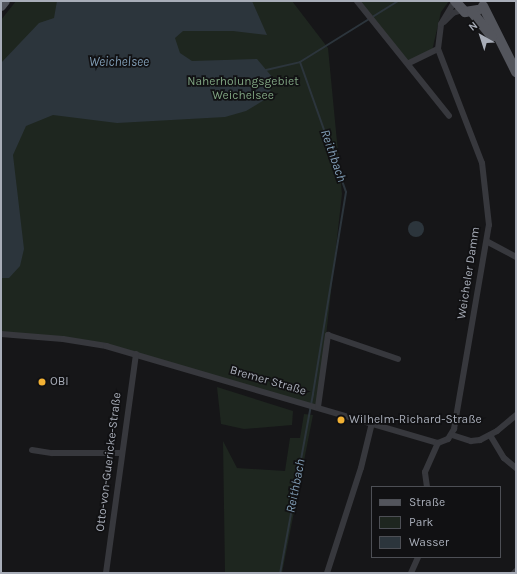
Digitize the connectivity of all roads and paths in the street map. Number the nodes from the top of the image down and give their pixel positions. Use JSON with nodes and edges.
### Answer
{"nodes":[{"id":1,"x":5,"y":1,"type":"edge"},
{"id":2,"x":357,"y":1,"type":"edge"},
{"id":3,"x":455,"y":1,"type":"edge"},
{"id":4,"x":484,"y":4,"type":"edge"},
{"id":5,"x":1,"y":6,"type":"edge"},
{"id":6,"x":467,"y":11,"type":"junction"},
{"id":7,"x":441,"y":24,"type":"junction"},
{"id":8,"x":438,"y":49,"type":"junction"},
{"id":9,"x":506,"y":54,"type":"junction"},
{"id":10,"x":409,"y":63,"type":"junction"},
{"id":11,"x":516,"y":72,"type":"edge"},
{"id":12,"x":449,"y":116,"type":"dead end"},
{"id":13,"x":488,"y":242,"type":"junction"},
{"id":14,"x":516,"y":256,"type":"edge"},
{"id":15,"x":1,"y":334,"type":"edge"},
{"id":16,"x":136,"y":354,"type":"junction"},
{"id":17,"x":398,"y":359,"type":"dead end"},
{"id":18,"x":316,"y":407,"type":"junction"},
{"id":19,"x":516,"y":416,"type":"edge"},
{"id":20,"x":372,"y":423,"type":"junction"},
{"id":21,"x":452,"y":435,"type":"junction"},
{"id":22,"x":490,"y":435,"type":"junction"},
{"id":23,"x":438,"y":443,"type":"junction"},
{"id":24,"x":32,"y":450,"type":"dead end"},
{"id":25,"x":121,"y":453,"type":"junction"},
{"id":26,"x":516,"y":468,"type":"edge"},
{"id":27,"x":427,"y":486,"type":"edge"},
{"id":28,"x":418,"y":558,"type":"edge"},
{"id":29,"x":106,"y":573,"type":"edge"},
{"id":30,"x":326,"y":573,"type":"edge"},
{"id":31,"x":411,"y":573,"type":"edge"}],
"edges":[{"from":1,"to":5,"type":"main road"},
{"from":2,"to":10,"type":"street"},
{"from":3,"to":6,"type":"main road"},
{"from":3,"to":7,"type":"street","name":"Weicheler Damm"},
{"from":4,"to":6,"type":"main road"},
{"from":4,"to":9,"type":"main road"},
{"from":6,"to":7,"type":"street"},
{"from":6,"to":9,"type":"main road"},
{"from":7,"to":8,"type":"street","name":"Weicheler Damm"},
{"from":8,"to":10,"type":"street"},
{"from":8,"to":13,"type":"street","name":"Weicheler Damm"},
{"from":9,"to":11,"type":"main road"},
{"from":10,"to":12,"type":"street"},
{"from":13,"to":14,"type":"street"},
{"from":13,"to":21,"type":"street","name":"Weicheler Damm"},
{"from":15,"to":16,"type":"street","name":"Bremer Straße"},
{"from":16,"to":18,"type":"street","name":"Bremer Straße"},
{"from":16,"to":25,"type":"street","name":"Otto-von-Guericke-Straße"},
{"from":17,"to":18,"type":"street"},
{"from":18,"to":20,"type":"street","name":"Bremer Straße"},
{"from":19,"to":22,"type":"street"},
{"from":20,"to":23,"type":"street","name":"Bremer Straße"},
{"from":20,"to":30,"type":"street"},
{"from":21,"to":22,"type":"street"},
{"from":21,"to":23,"type":"street"},
{"from":22,"to":26,"type":"street"},
{"from":23,"to":27,"type":"street"},
{"from":24,"to":25,"type":"street"},
{"from":25,"to":29,"type":"street","name":"Otto-von-Guericke-Straße"},
{"from":28,"to":31,"type":"street"}]}
